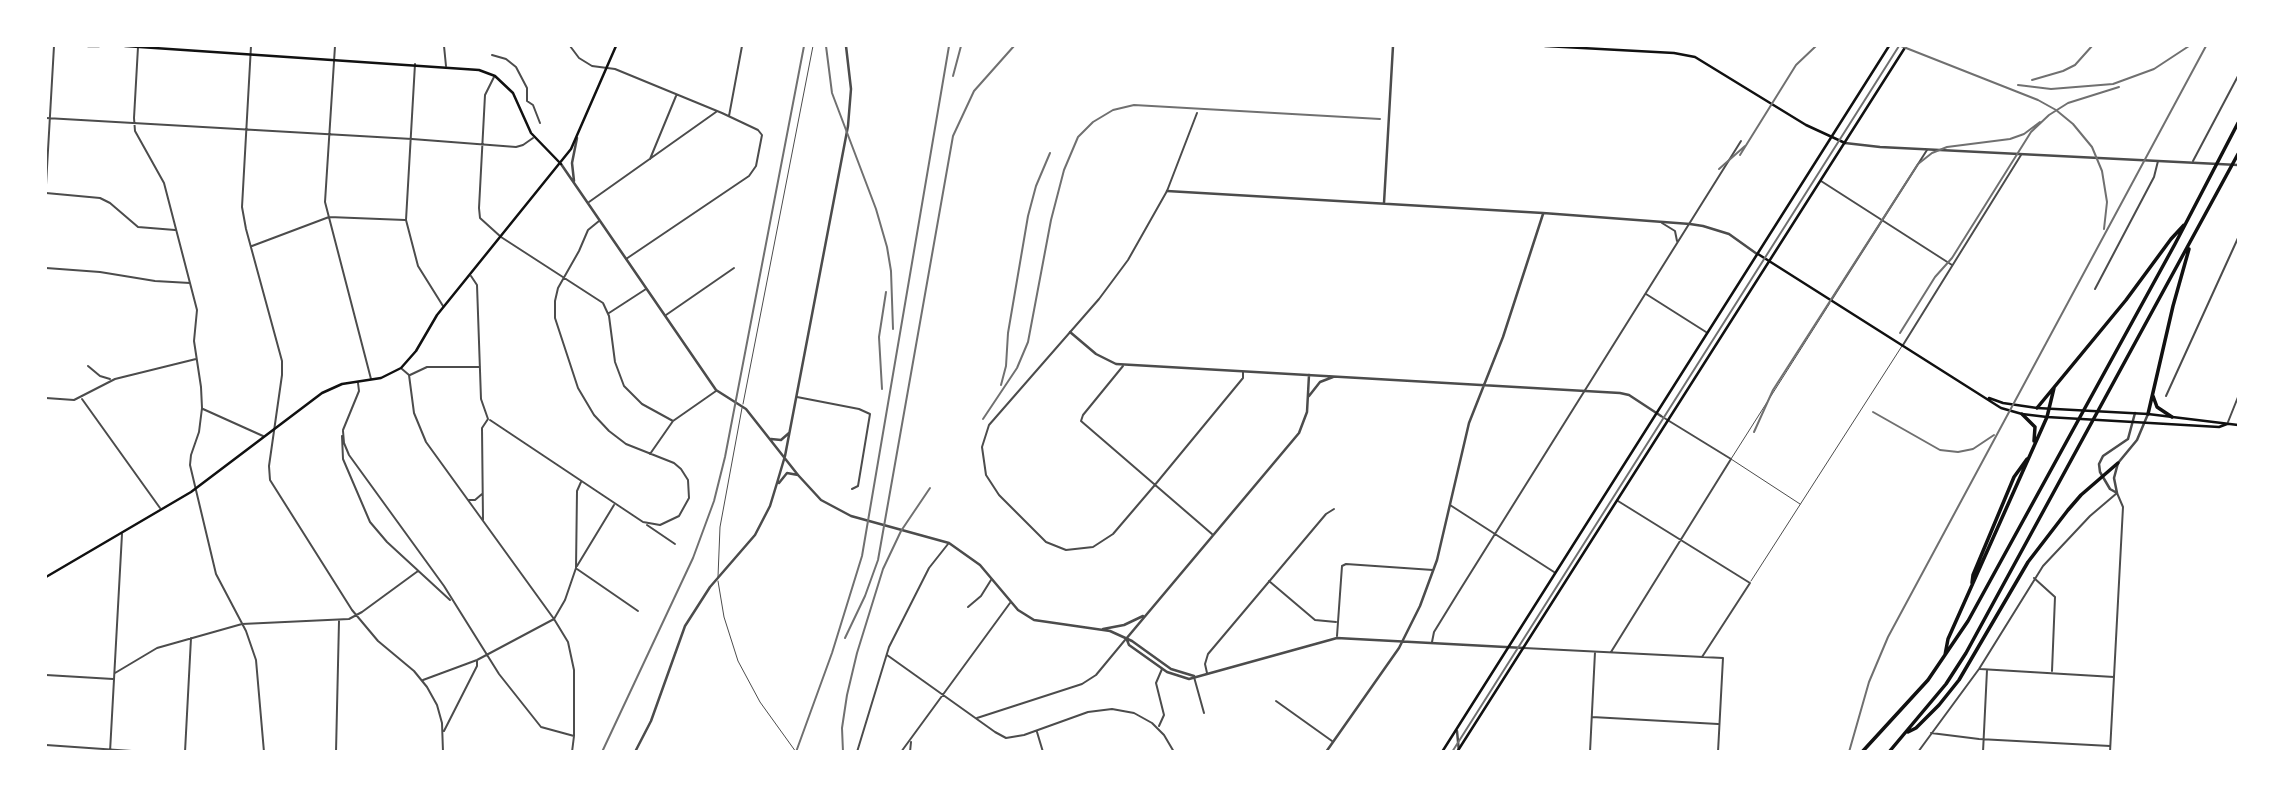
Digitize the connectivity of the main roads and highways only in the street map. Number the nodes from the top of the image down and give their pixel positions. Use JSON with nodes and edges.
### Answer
{"nodes":[{"id":1,"x":88,"y":46,"type":"edge"},
{"id":2,"x":99,"y":46,"type":"edge"},
{"id":3,"x":124,"y":46,"type":"edge"},
{"id":4,"x":138,"y":46,"type":"edge"},
{"id":5,"x":616,"y":46,"type":"edge"},
{"id":6,"x":1545,"y":46,"type":"edge"},
{"id":7,"x":1889,"y":46,"type":"edge"},
{"id":8,"x":1906,"y":46,"type":"edge"},
{"id":9,"x":2238,"y":123,"type":"edge"},
{"id":10,"x":1831,"y":137,"type":"junction"},
{"id":11,"x":1845,"y":143,"type":"junction"},
{"id":12,"x":2238,"y":154,"type":"edge"},
{"id":13,"x":561,"y":164,"type":"junction"},
{"id":14,"x":2187,"y":221,"type":"junction"},
{"id":15,"x":2190,"y":243,"type":"junction"},
{"id":16,"x":1757,"y":254,"type":"junction"},
{"id":17,"x":1769,"y":261,"type":"junction"},
{"id":18,"x":2054,"y":388,"type":"junction"},
{"id":19,"x":2152,"y":395,"type":"junction"},
{"id":20,"x":2002,"y":406,"type":"junction"},
{"id":21,"x":2037,"y":408,"type":"junction"},
{"id":22,"x":2049,"y":409,"type":"junction"},
{"id":23,"x":2021,"y":414,"type":"junction"},
{"id":24,"x":2148,"y":414,"type":"junction"},
{"id":25,"x":2047,"y":417,"type":"junction"},
{"id":26,"x":2172,"y":417,"type":"junction"},
{"id":27,"x":2227,"y":424,"type":"junction"},
{"id":28,"x":2238,"y":425,"type":"edge"},
{"id":29,"x":2029,"y":455,"type":"junction"},
{"id":30,"x":2118,"y":463,"type":"road end"},
{"id":31,"x":46,"y":577,"type":"edge"},
{"id":32,"x":1945,"y":657,"type":"junction"},
{"id":33,"x":1903,"y":734,"type":"junction"},
{"id":34,"x":1442,"y":751,"type":"edge"},
{"id":35,"x":1459,"y":751,"type":"edge"},
{"id":36,"x":1862,"y":751,"type":"edge"},
{"id":37,"x":1889,"y":751,"type":"edge"}],
"edges":[{"from":1,"to":2,"type":"main road"},
{"from":3,"to":4,"type":"main road"},
{"from":4,"to":13,"type":"main road"},
{"from":5,"to":13,"type":"main road"},
{"from":6,"to":10,"type":"main road"},
{"from":7,"to":10,"type":"main road"},
{"from":8,"to":11,"type":"main road"},
{"from":9,"to":14,"type":"highway"},
{"from":10,"to":11,"type":"main road"},
{"from":10,"to":16,"type":"main road"},
{"from":11,"to":17,"type":"main road"},
{"from":12,"to":15,"type":"highway"},
{"from":13,"to":31,"type":"main road"},
{"from":14,"to":18,"type":"highway"},
{"from":14,"to":32,"type":"highway"},
{"from":15,"to":19,"type":"highway"},
{"from":15,"to":33,"type":"highway"},
{"from":16,"to":17,"type":"main road"},
{"from":16,"to":34,"type":"main road"},
{"from":17,"to":20,"type":"main road"},
{"from":17,"to":35,"type":"main road"},
{"from":18,"to":21,"type":"highway"},
{"from":18,"to":22,"type":"highway"},
{"from":19,"to":24,"type":"highway"},
{"from":19,"to":26,"type":"highway"},
{"from":20,"to":21,"type":"main road"},
{"from":20,"to":23,"type":"main road"},
{"from":21,"to":22,"type":"main road"},
{"from":22,"to":24,"type":"main road"},
{"from":22,"to":25,"type":"highway"},
{"from":23,"to":25,"type":"main road"},
{"from":23,"to":29,"type":"highway"},
{"from":24,"to":26,"type":"main road"},
{"from":25,"to":27,"type":"main road"},
{"from":25,"to":29,"type":"highway"},
{"from":26,"to":27,"type":"main road"},
{"from":27,"to":28,"type":"main road"},
{"from":29,"to":32,"type":"highway"},
{"from":30,"to":33,"type":"highway"},
{"from":32,"to":36,"type":"highway"},
{"from":33,"to":37,"type":"highway"}]}
